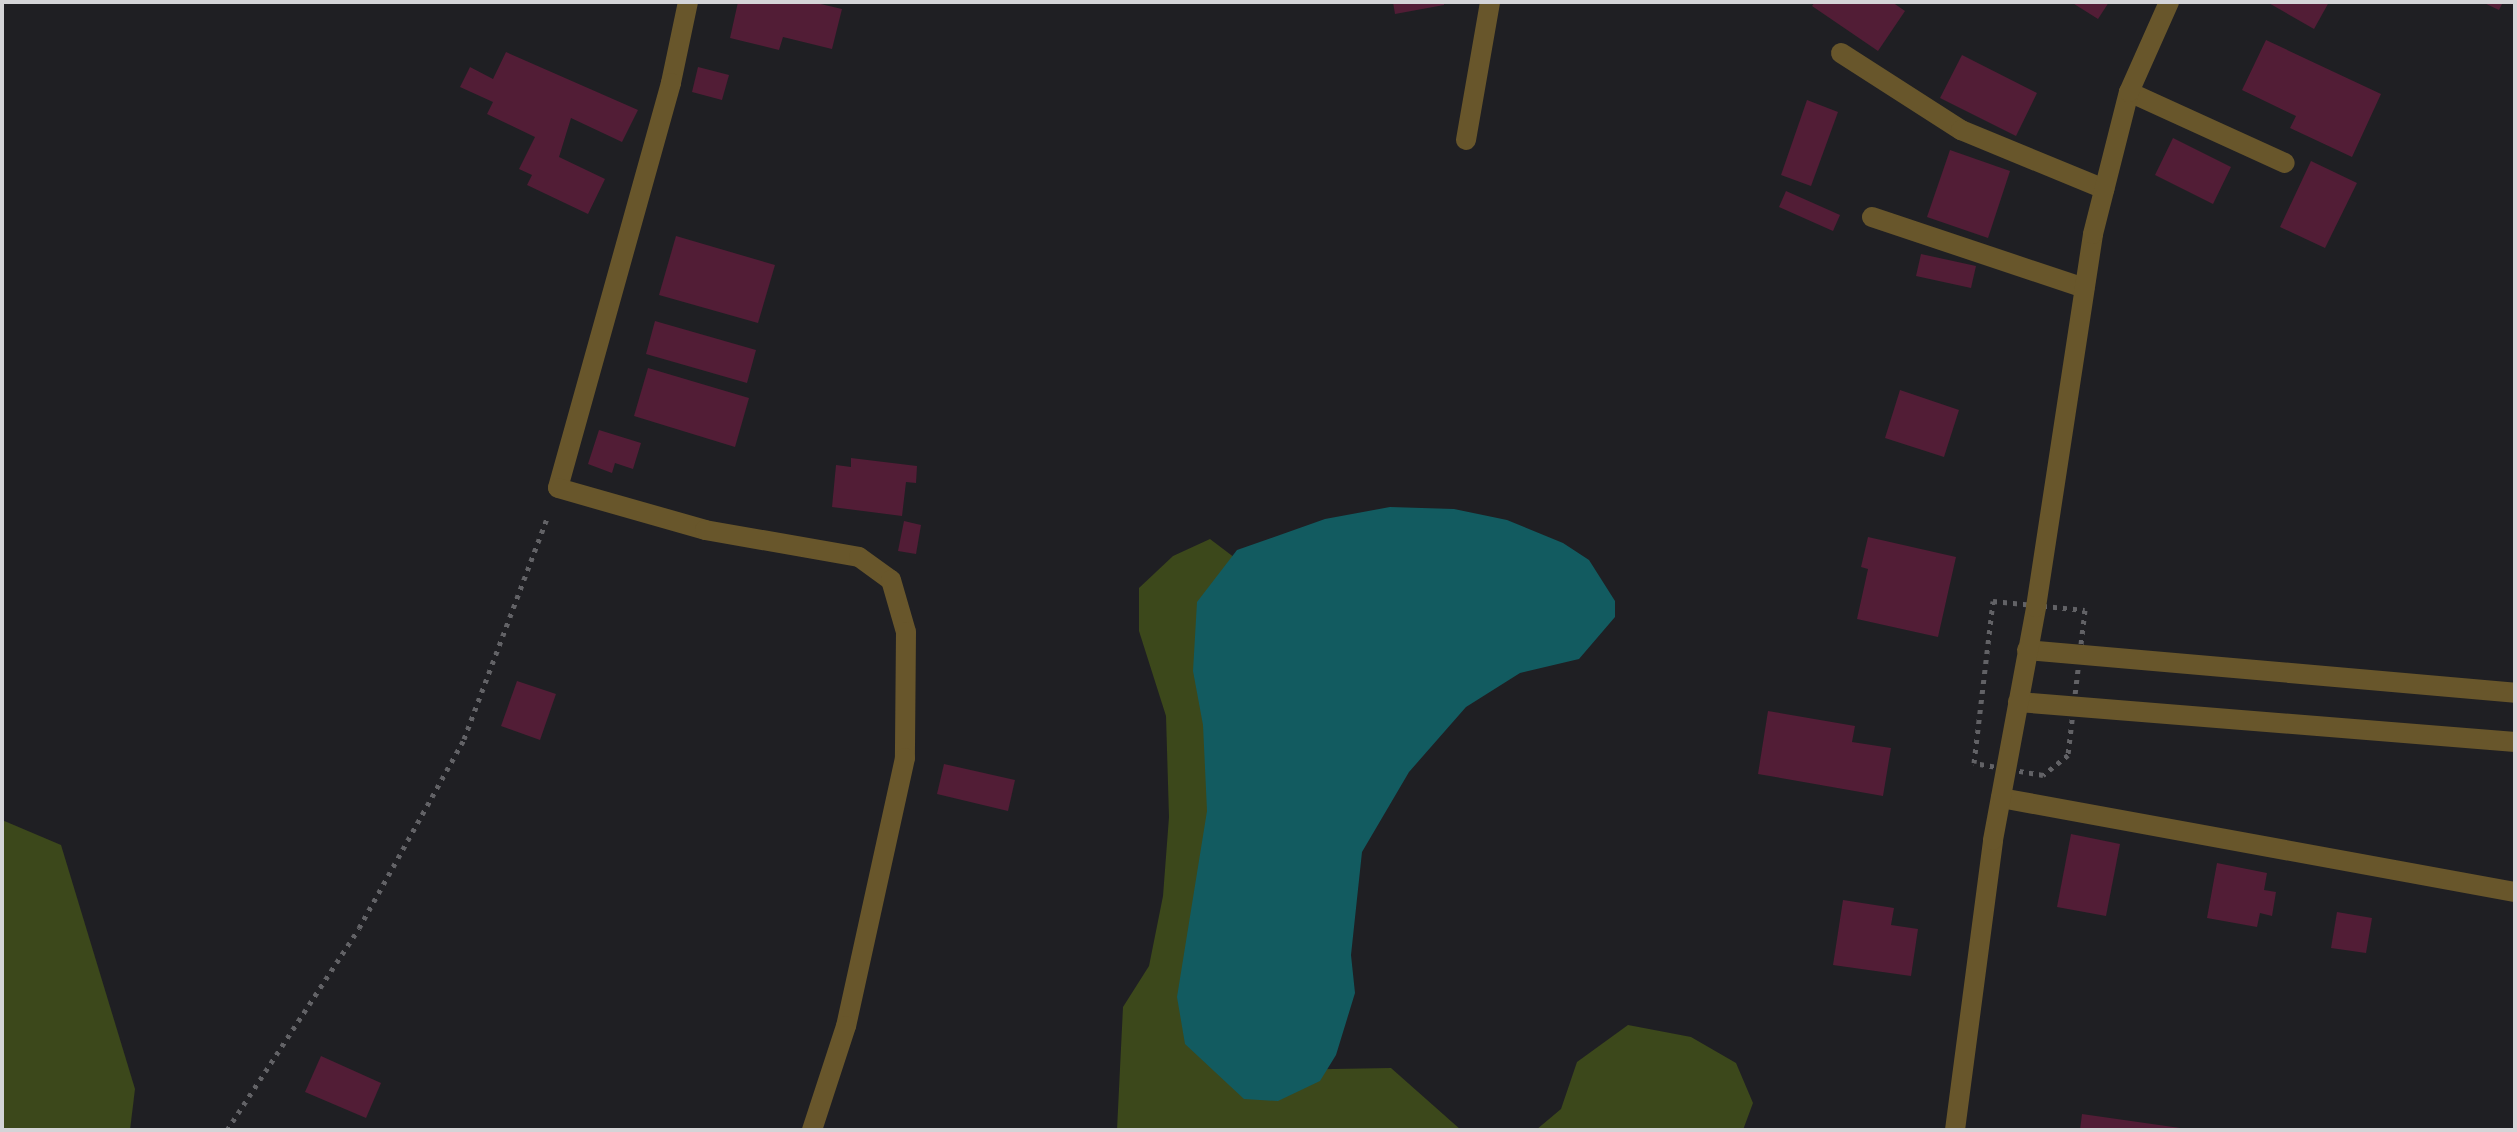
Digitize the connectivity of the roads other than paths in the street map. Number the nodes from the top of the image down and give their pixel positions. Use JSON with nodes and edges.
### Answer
{"nodes":[{"id":1,"x":688,"y":2,"type":"edge"},
{"id":2,"x":1490,"y":2,"type":"edge"},
{"id":3,"x":2169,"y":2,"type":"edge"},
{"id":4,"x":1841,"y":53,"type":"dead end"},
{"id":5,"x":2129,"y":92,"type":"junction"},
{"id":6,"x":1466,"y":140,"type":"dead end"},
{"id":7,"x":2285,"y":163,"type":"dead end"},
{"id":8,"x":2104,"y":189,"type":"junction"},
{"id":9,"x":1872,"y":217,"type":"dead end"},
{"id":10,"x":2084,"y":288,"type":"junction"},
{"id":11,"x":2027,"y":650,"type":"junction"},
{"id":12,"x":2515,"y":693,"type":"edge"},
{"id":13,"x":2018,"y":702,"type":"junction"},
{"id":14,"x":2515,"y":742,"type":"edge"},
{"id":15,"x":2001,"y":798,"type":"junction"},
{"id":16,"x":2515,"y":892,"type":"edge"},
{"id":17,"x":812,"y":1130,"type":"edge"},
{"id":18,"x":1955,"y":1130,"type":"edge"}],
"edges":[{"from":1,"to":17,"type":"street"},
{"from":2,"to":6,"type":"street"},
{"from":3,"to":5,"type":"street"},
{"from":4,"to":8,"type":"street"},
{"from":5,"to":7,"type":"street"},
{"from":5,"to":8,"type":"street"},
{"from":8,"to":10,"type":"street"},
{"from":9,"to":10,"type":"street"},
{"from":10,"to":11,"type":"street"},
{"from":11,"to":12,"type":"street"},
{"from":11,"to":13,"type":"street"},
{"from":13,"to":14,"type":"street"},
{"from":13,"to":15,"type":"street"},
{"from":15,"to":16,"type":"street"},
{"from":15,"to":18,"type":"street"}]}
